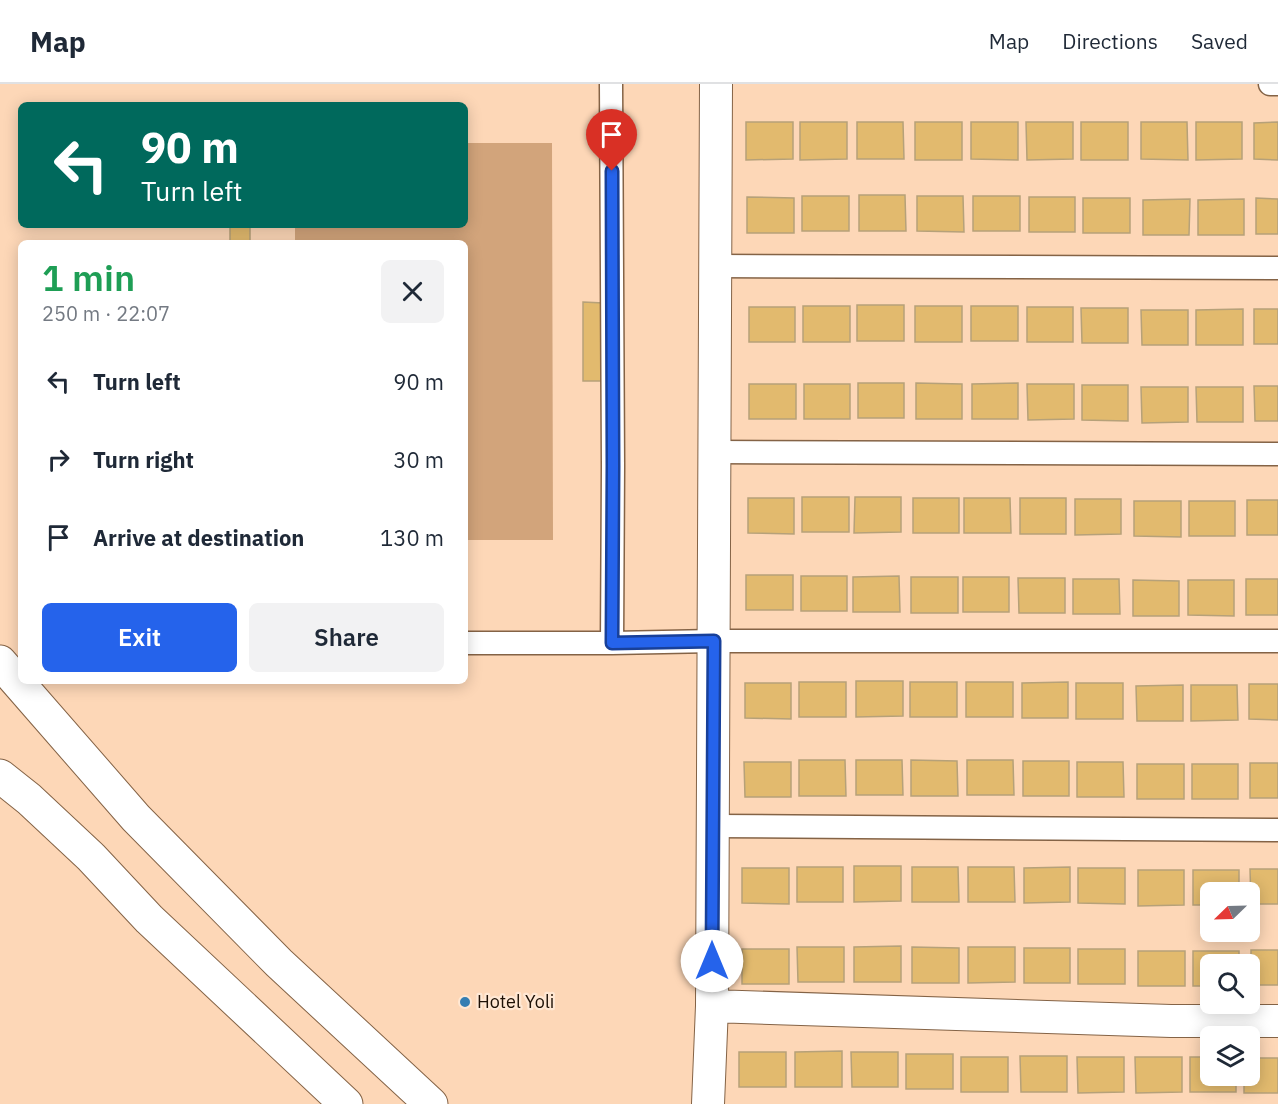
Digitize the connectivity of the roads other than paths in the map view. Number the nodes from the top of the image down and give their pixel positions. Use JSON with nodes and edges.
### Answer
{"nodes":[{"id":1,"x":611,"y":84,"type":"edge"},
{"id":2,"x":716,"y":84,"type":"edge"},
{"id":3,"x":1270,"y":84,"type":"edge"},
{"id":4,"x":1278,"y":84,"type":"edge"},
{"id":5,"x":715,"y":266,"type":"junction"},
{"id":6,"x":1278,"y":268,"type":"edge"},
{"id":7,"x":714,"y":452,"type":"junction"},
{"id":8,"x":1278,"y":454,"type":"edge"},
{"id":9,"x":714,"y":641,"type":"junction"},
{"id":10,"x":1278,"y":641,"type":"edge"},
{"id":11,"x":468,"y":643,"type":"edge"},
{"id":12,"x":612,"y":643,"type":"junction"},
{"id":13,"x":0,"y":662,"type":"edge"},
{"id":14,"x":18,"y":683,"type":"edge"},
{"id":15,"x":19,"y":684,"type":"edge"},
{"id":16,"x":0,"y":776,"type":"edge"},
{"id":17,"x":713,"y":826,"type":"junction"},
{"id":18,"x":1278,"y":830,"type":"edge"},
{"id":19,"x":712,"y":1006,"type":"junction"},
{"id":20,"x":1278,"y":1021,"type":"edge"},
{"id":21,"x":346,"y":1104,"type":"edge"},
{"id":22,"x":430,"y":1104,"type":"edge"},
{"id":23,"x":708,"y":1104,"type":"edge"}],
"edges":[{"from":1,"to":12,"type":"street"},
{"from":2,"to":5,"type":"street"},
{"from":3,"to":4,"type":"street"},
{"from":5,"to":6,"type":"street"},
{"from":5,"to":7,"type":"street"},
{"from":7,"to":8,"type":"street"},
{"from":7,"to":9,"type":"street"},
{"from":9,"to":10,"type":"street"},
{"from":9,"to":12,"type":"street"},
{"from":9,"to":17,"type":"street"},
{"from":11,"to":12,"type":"street"},
{"from":13,"to":14,"type":"highway"},
{"from":15,"to":22,"type":"highway"},
{"from":16,"to":21,"type":"highway"},
{"from":17,"to":18,"type":"street"},
{"from":17,"to":19,"type":"street"},
{"from":19,"to":20,"type":"street"},
{"from":19,"to":23,"type":"street"}]}
